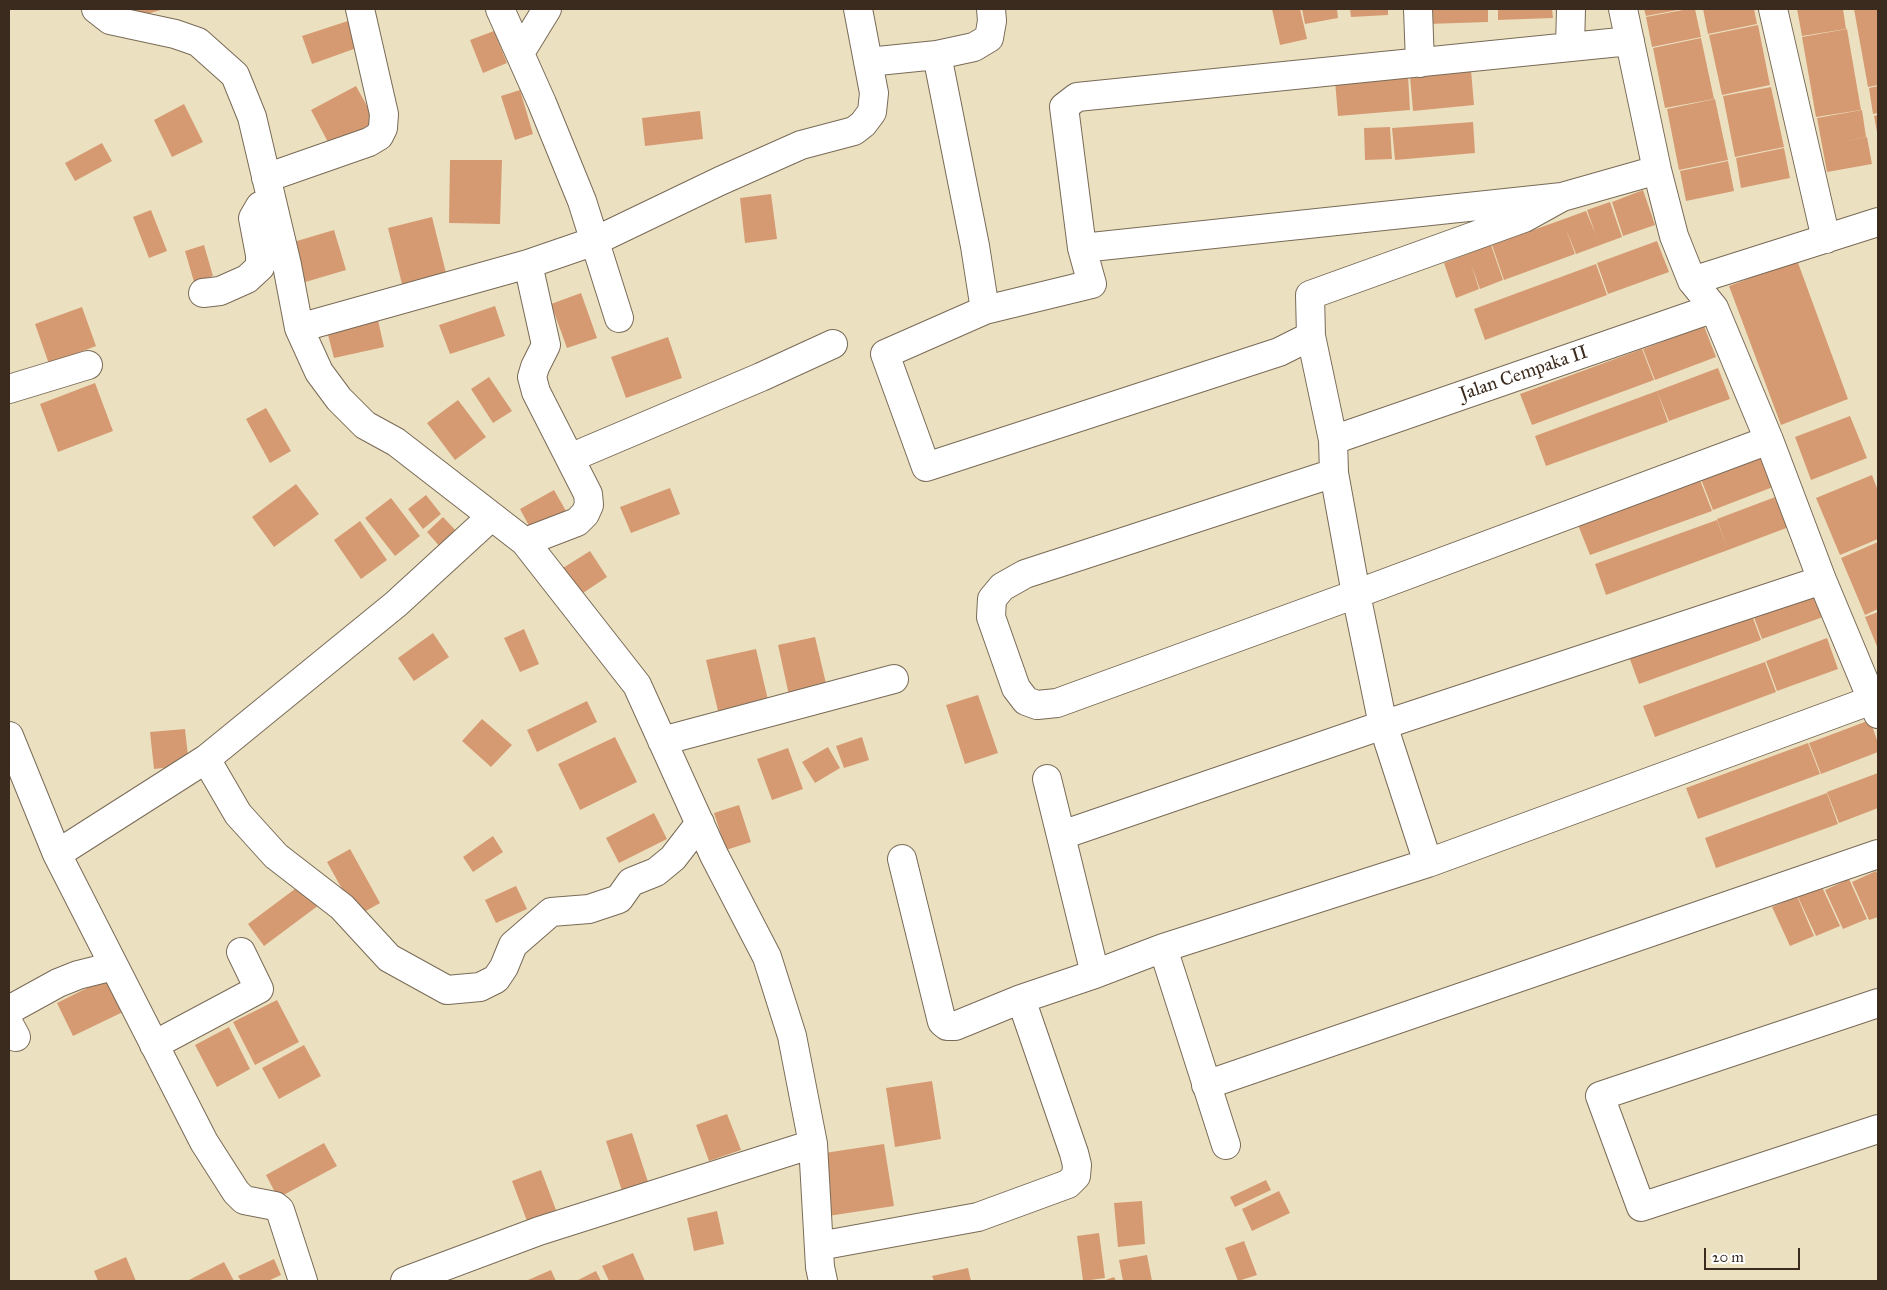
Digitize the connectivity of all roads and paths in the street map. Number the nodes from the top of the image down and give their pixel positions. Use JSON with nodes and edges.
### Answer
{"nodes":[{"id":1,"x":96,"y":9,"type":"edge"},
{"id":2,"x":360,"y":9,"type":"edge"},
{"id":3,"x":500,"y":9,"type":"edge"},
{"id":4,"x":547,"y":9,"type":"edge"},
{"id":5,"x":858,"y":9,"type":"edge"},
{"id":6,"x":990,"y":9,"type":"edge"},
{"id":7,"x":1418,"y":9,"type":"edge"},
{"id":8,"x":1571,"y":9,"type":"edge"},
{"id":9,"x":1623,"y":9,"type":"edge"},
{"id":10,"x":1773,"y":9,"type":"edge"},
{"id":11,"x":1630,"y":41,"type":"junction"},
{"id":12,"x":1570,"y":47,"type":"junction"},
{"id":13,"x":520,"y":53,"type":"junction"},
{"id":14,"x":937,"y":55,"type":"junction"},
{"id":15,"x":868,"y":62,"type":"junction"},
{"id":16,"x":1420,"y":63,"type":"junction"},
{"id":17,"x":1657,"y":170,"type":"junction"},
{"id":18,"x":269,"y":190,"type":"junction"},
{"id":19,"x":1562,"y":197,"type":"junction"},
{"id":20,"x":1878,"y":222,"type":"edge"},
{"id":21,"x":1826,"y":239,"type":"junction"},
{"id":22,"x":595,"y":241,"type":"junction"},
{"id":23,"x":1082,"y":248,"type":"junction"},
{"id":24,"x":528,"y":264,"type":"junction"},
{"id":25,"x":1692,"y":281,"type":"junction"},
{"id":26,"x":203,"y":293,"type":"dead end"},
{"id":27,"x":1714,"y":308,"type":"junction"},
{"id":28,"x":985,"y":310,"type":"junction"},
{"id":29,"x":619,"y":318,"type":"dead end"},
{"id":30,"x":299,"y":328,"type":"junction"},
{"id":31,"x":1311,"y":336,"type":"junction"},
{"id":32,"x":832,"y":344,"type":"dead end"},
{"id":33,"x":88,"y":366,"type":"dead end"},
{"id":34,"x":9,"y":389,"type":"edge"},
{"id":35,"x":1333,"y":440,"type":"junction"},
{"id":36,"x":1769,"y":440,"type":"junction"},
{"id":37,"x":570,"y":458,"type":"junction"},
{"id":38,"x":1334,"y":473,"type":"junction"},
{"id":39,"x":491,"y":517,"type":"junction"},
{"id":40,"x":525,"y":542,"type":"junction"},
{"id":41,"x":1822,"y":580,"type":"junction"},
{"id":42,"x":1356,"y":594,"type":"junction"},
{"id":43,"x":894,"y":679,"type":"dead end"},
{"id":44,"x":1875,"y":707,"type":"edge"},
{"id":45,"x":1383,"y":725,"type":"junction"},
{"id":46,"x":9,"y":736,"type":"edge"},
{"id":47,"x":662,"y":741,"type":"junction"},
{"id":48,"x":206,"y":759,"type":"junction"},
{"id":49,"x":1047,"y":779,"type":"dead end"},
{"id":50,"x":700,"y":823,"type":"junction"},
{"id":51,"x":1062,"y":835,"type":"junction"},
{"id":52,"x":57,"y":854,"type":"junction"},
{"id":53,"x":1878,"y":854,"type":"edge"},
{"id":54,"x":902,"y":859,"type":"dead end"},
{"id":55,"x":1428,"y":863,"type":"junction"},
{"id":56,"x":1163,"y":948,"type":"junction"},
{"id":57,"x":241,"y":952,"type":"dead end"},
{"id":58,"x":114,"y":966,"type":"junction"},
{"id":59,"x":1095,"y":974,"type":"junction"},
{"id":60,"x":1021,"y":999,"type":"junction"},
{"id":61,"x":1878,"y":1003,"type":"edge"},
{"id":62,"x":9,"y":1010,"type":"edge"},
{"id":63,"x":154,"y":1045,"type":"junction"},
{"id":64,"x":1206,"y":1085,"type":"junction"},
{"id":65,"x":1878,"y":1129,"type":"edge"},
{"id":66,"x":813,"y":1144,"type":"junction"},
{"id":67,"x":1226,"y":1145,"type":"dead end"},
{"id":68,"x":819,"y":1246,"type":"junction"},
{"id":69,"x":303,"y":1281,"type":"edge"},
{"id":70,"x":405,"y":1281,"type":"edge"},
{"id":71,"x":824,"y":1281,"type":"edge"}],
"edges":[{"from":1,"to":18,"type":"street"},
{"from":2,"to":18,"type":"street"},
{"from":3,"to":13,"type":"street"},
{"from":4,"to":13,"type":"street"},
{"from":5,"to":15,"type":"street"},
{"from":6,"to":14,"type":"street"},
{"from":7,"to":16,"type":"street"},
{"from":8,"to":12,"type":"street"},
{"from":9,"to":11,"type":"street"},
{"from":10,"to":21,"type":"street"},
{"from":11,"to":12,"type":"street"},
{"from":11,"to":17,"type":"street"},
{"from":12,"to":16,"type":"street"},
{"from":13,"to":22,"type":"street"},
{"from":14,"to":15,"type":"street"},
{"from":14,"to":28,"type":"street"},
{"from":15,"to":22,"type":"street"},
{"from":16,"to":23,"type":"street"},
{"from":17,"to":19,"type":"street"},
{"from":17,"to":25,"type":"street"},
{"from":18,"to":26,"type":"street"},
{"from":18,"to":30,"type":"street"},
{"from":19,"to":23,"type":"street"},
{"from":19,"to":31,"type":"street"},
{"from":20,"to":21,"type":"street"},
{"from":21,"to":25,"type":"street"},
{"from":22,"to":24,"type":"street"},
{"from":22,"to":29,"type":"street"},
{"from":23,"to":28,"type":"street"},
{"from":24,"to":30,"type":"street"},
{"from":24,"to":37,"type":"street"},
{"from":25,"to":27,"type":"street"},
{"from":27,"to":35,"type":"street","name":"Jalan Cempaka II"},
{"from":27,"to":36,"type":"street"},
{"from":28,"to":31,"type":"street"},
{"from":30,"to":39,"type":"street"},
{"from":31,"to":35,"type":"street"},
{"from":32,"to":37,"type":"street"},
{"from":33,"to":34,"type":"street"},
{"from":35,"to":38,"type":"street"},
{"from":36,"to":41,"type":"street"},
{"from":36,"to":42,"type":"street"},
{"from":37,"to":40,"type":"street"},
{"from":38,"to":42,"type":"street"},
{"from":38,"to":42,"type":"street"},
{"from":39,"to":40,"type":"street"},
{"from":39,"to":48,"type":"street"},
{"from":40,"to":47,"type":"street"},
{"from":41,"to":44,"type":"street"},
{"from":41,"to":45,"type":"street"},
{"from":42,"to":45,"type":"street"},
{"from":43,"to":47,"type":"street"},
{"from":44,"to":55,"type":"street"},
{"from":45,"to":51,"type":"street"},
{"from":45,"to":55,"type":"street"},
{"from":46,"to":52,"type":"street"},
{"from":47,"to":50,"type":"street"},
{"from":48,"to":50,"type":"street"},
{"from":48,"to":52,"type":"street"},
{"from":49,"to":51,"type":"street"},
{"from":50,"to":66,"type":"street"},
{"from":51,"to":59,"type":"street"},
{"from":52,"to":58,"type":"street"},
{"from":53,"to":64,"type":"street"},
{"from":54,"to":60,"type":"street"},
{"from":55,"to":56,"type":"street"},
{"from":56,"to":59,"type":"street"},
{"from":56,"to":64,"type":"street"},
{"from":57,"to":63,"type":"street"},
{"from":58,"to":62,"type":"street"},
{"from":58,"to":63,"type":"street"},
{"from":59,"to":60,"type":"street"},
{"from":60,"to":68,"type":"street"},
{"from":61,"to":65,"type":"street"},
{"from":63,"to":69,"type":"street"},
{"from":64,"to":67,"type":"street"},
{"from":66,"to":68,"type":"street"},
{"from":66,"to":70,"type":"street"},
{"from":68,"to":71,"type":"street"}]}
